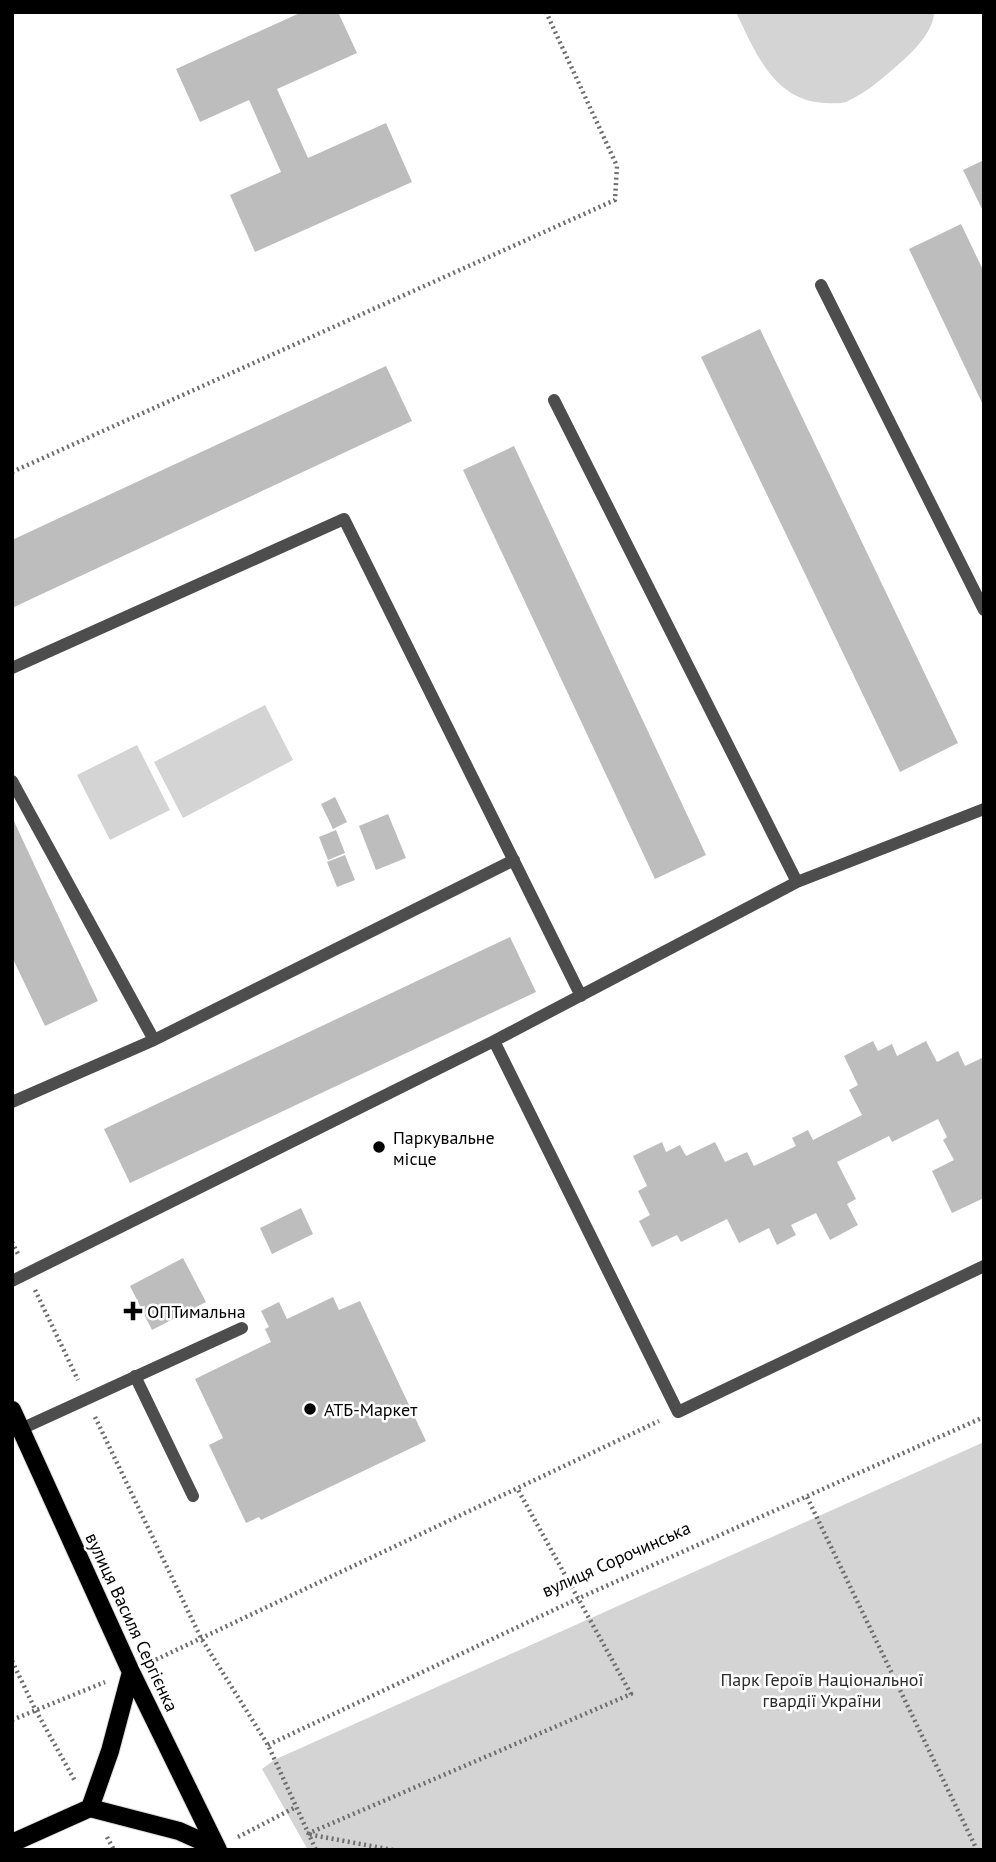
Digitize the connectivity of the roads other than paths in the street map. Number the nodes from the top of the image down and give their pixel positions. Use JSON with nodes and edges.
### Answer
{"nodes":[{"id":1,"x":821,"y":285,"type":"dead end"},
{"id":2,"x":554,"y":400,"type":"dead end"},
{"id":3,"x":984,"y":610,"type":"edge"},
{"id":4,"x":12,"y":668,"type":"edge"},
{"id":5,"x":12,"y":781,"type":"edge"},
{"id":6,"x":984,"y":810,"type":"edge"},
{"id":7,"x":514,"y":860,"type":"junction"},
{"id":8,"x":797,"y":882,"type":"junction"},
{"id":9,"x":581,"y":996,"type":"junction"},
{"id":10,"x":154,"y":1040,"type":"junction"},
{"id":11,"x":494,"y":1041,"type":"junction"},
{"id":12,"x":12,"y":1102,"type":"edge"},
{"id":13,"x":984,"y":1266,"type":"edge"},
{"id":14,"x":12,"y":1281,"type":"edge"},
{"id":15,"x":242,"y":1328,"type":"dead end"},
{"id":16,"x":135,"y":1376,"type":"junction"},
{"id":17,"x":12,"y":1410,"type":"edge"},
{"id":18,"x":21,"y":1429,"type":"junction"},
{"id":19,"x":193,"y":1496,"type":"dead end"},
{"id":20,"x":131,"y":1672,"type":"junction"},
{"id":21,"x":90,"y":1808,"type":"junction"},
{"id":22,"x":12,"y":1843,"type":"edge"},
{"id":23,"x":217,"y":1849,"type":"edge"}],
"edges":[{"from":1,"to":3,"type":"lane"},
{"from":2,"to":8,"type":"lane"},
{"from":4,"to":7,"type":"lane"},
{"from":5,"to":10,"type":"lane"},
{"from":6,"to":8,"type":"lane"},
{"from":7,"to":9,"type":"lane"},
{"from":7,"to":10,"type":"lane"},
{"from":8,"to":9,"type":"lane"},
{"from":9,"to":11,"type":"lane"},
{"from":10,"to":12,"type":"lane"},
{"from":11,"to":13,"type":"lane"},
{"from":11,"to":14,"type":"lane"},
{"from":15,"to":16,"type":"lane"},
{"from":16,"to":18,"type":"lane"},
{"from":16,"to":19,"type":"lane"},
{"from":17,"to":18,"type":"main road","name":"вулиця Василя Сергієнка"},
{"from":18,"to":20,"type":"main road","name":"вулиця Василя Сергієнка"},
{"from":20,"to":21,"type":"main road"},
{"from":20,"to":23,"type":"main road","name":"вулиця Василя Сергієнка"},
{"from":21,"to":22,"type":"main road"},
{"from":21,"to":23,"type":"main road"}]}
